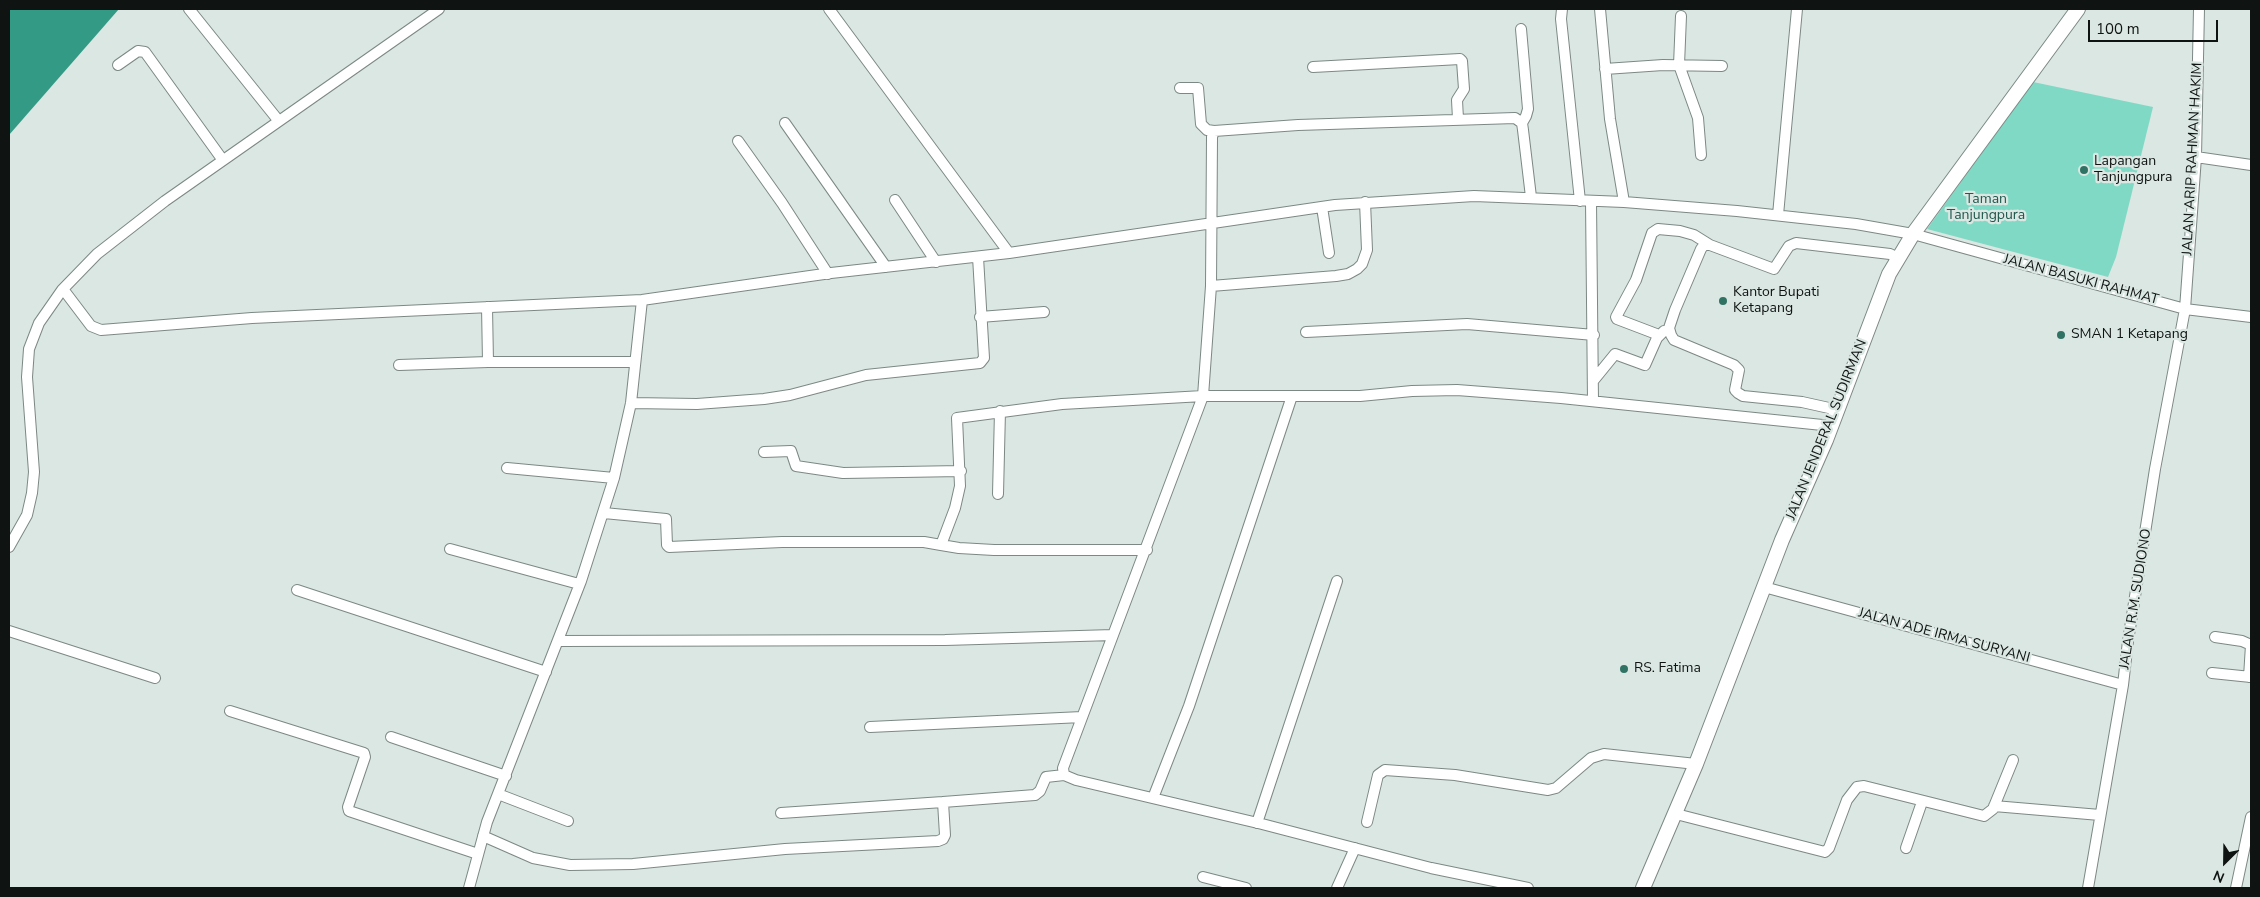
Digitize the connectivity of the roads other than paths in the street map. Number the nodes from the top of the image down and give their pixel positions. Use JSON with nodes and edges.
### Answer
{"nodes":[{"id":1,"x":439,"y":9,"type":"edge"},
{"id":2,"x":829,"y":9,"type":"edge"},
{"id":3,"x":1562,"y":9,"type":"edge"},
{"id":4,"x":1600,"y":9,"type":"edge"},
{"id":5,"x":1797,"y":9,"type":"edge"},
{"id":6,"x":2199,"y":9,"type":"edge"},
{"id":7,"x":190,"y":10,"type":"edge"},
{"id":8,"x":2078,"y":10,"type":"edge"},
{"id":9,"x":1681,"y":16,"type":"dead end"},
{"id":10,"x":1520,"y":29,"type":"dead end"},
{"id":11,"x":118,"y":65,"type":"dead end"},
{"id":12,"x":1679,"y":65,"type":"junction"},
{"id":13,"x":1722,"y":66,"type":"dead end"},
{"id":14,"x":1313,"y":67,"type":"dead end"},
{"id":15,"x":1605,"y":69,"type":"junction"},
{"id":16,"x":1180,"y":88,"type":"dead end"},
{"id":17,"x":278,"y":120,"type":"junction"},
{"id":18,"x":1458,"y":120,"type":"junction"},
{"id":19,"x":785,"y":123,"type":"dead end"},
{"id":20,"x":1522,"y":123,"type":"junction"},
{"id":21,"x":1214,"y":131,"type":"junction"},
{"id":22,"x":738,"y":142,"type":"dead end"},
{"id":23,"x":1701,"y":155,"type":"dead end"},
{"id":24,"x":2196,"y":157,"type":"junction"},
{"id":25,"x":222,"y":159,"type":"junction"},
{"id":26,"x":2251,"y":164,"type":"edge"},
{"id":27,"x":1531,"y":197,"type":"junction"},
{"id":28,"x":895,"y":200,"type":"dead end"},
{"id":29,"x":1580,"y":201,"type":"junction"},
{"id":30,"x":1591,"y":201,"type":"junction"},
{"id":31,"x":1365,"y":202,"type":"junction"},
{"id":32,"x":1624,"y":202,"type":"junction"},
{"id":33,"x":1322,"y":207,"type":"junction"},
{"id":34,"x":1778,"y":215,"type":"junction"},
{"id":35,"x":1211,"y":225,"type":"junction"},
{"id":36,"x":1913,"y":234,"type":"junction"},
{"id":37,"x":1710,"y":245,"type":"junction"},
{"id":38,"x":1009,"y":253,"type":"junction"},
{"id":39,"x":1329,"y":253,"type":"dead end"},
{"id":40,"x":978,"y":257,"type":"junction"},
{"id":41,"x":1898,"y":258,"type":"junction"},
{"id":42,"x":936,"y":262,"type":"junction"},
{"id":43,"x":886,"y":267,"type":"junction"},
{"id":44,"x":828,"y":274,"type":"junction"},
{"id":45,"x":1211,"y":286,"type":"junction"},
{"id":46,"x":63,"y":290,"type":"junction"},
{"id":47,"x":642,"y":300,"type":"junction"},
{"id":48,"x":487,"y":307,"type":"junction"},
{"id":49,"x":2185,"y":309,"type":"junction"},
{"id":50,"x":1044,"y":312,"type":"dead end"},
{"id":51,"x":980,"y":317,"type":"junction"},
{"id":52,"x":2251,"y":317,"type":"edge"},
{"id":53,"x":1669,"y":328,"type":"junction"},
{"id":54,"x":1306,"y":332,"type":"dead end"},
{"id":55,"x":1594,"y":335,"type":"junction"},
{"id":56,"x":1659,"y":335,"type":"junction"},
{"id":57,"x":488,"y":362,"type":"junction"},
{"id":58,"x":635,"y":362,"type":"junction"},
{"id":59,"x":399,"y":365,"type":"dead end"},
{"id":60,"x":1593,"y":381,"type":"junction"},
{"id":61,"x":1203,"y":396,"type":"junction"},
{"id":62,"x":1292,"y":396,"type":"junction"},
{"id":63,"x":1593,"y":401,"type":"junction"},
{"id":64,"x":631,"y":403,"type":"junction"},
{"id":65,"x":1838,"y":410,"type":"junction"},
{"id":66,"x":1000,"y":411,"type":"junction"},
{"id":67,"x":1832,"y":426,"type":"junction"},
{"id":68,"x":764,"y":452,"type":"dead end"},
{"id":69,"x":507,"y":468,"type":"dead end"},
{"id":70,"x":961,"y":471,"type":"junction"},
{"id":71,"x":614,"y":478,"type":"junction"},
{"id":72,"x":998,"y":494,"type":"dead end"},
{"id":73,"x":604,"y":513,"type":"junction"},
{"id":74,"x":941,"y":545,"type":"junction"},
{"id":75,"x":9,"y":547,"type":"edge"},
{"id":76,"x":450,"y":548,"type":"dead end"},
{"id":77,"x":1146,"y":550,"type":"junction"},
{"id":78,"x":1337,"y":580,"type":"dead end"},
{"id":79,"x":580,"y":584,"type":"junction"},
{"id":80,"x":1764,"y":587,"type":"junction"},
{"id":81,"x":297,"y":590,"type":"dead end"},
{"id":82,"x":9,"y":631,"type":"edge"},
{"id":83,"x":1113,"y":635,"type":"junction"},
{"id":84,"x":2215,"y":637,"type":"dead end"},
{"id":85,"x":558,"y":641,"type":"junction"},
{"id":86,"x":546,"y":672,"type":"junction"},
{"id":87,"x":2212,"y":673,"type":"dead end"},
{"id":88,"x":2250,"y":677,"type":"edge"},
{"id":89,"x":155,"y":678,"type":"dead end"},
{"id":90,"x":2123,"y":685,"type":"junction"},
{"id":91,"x":230,"y":711,"type":"dead end"},
{"id":92,"x":1082,"y":717,"type":"junction"},
{"id":93,"x":870,"y":726,"type":"dead end"},
{"id":94,"x":391,"y":737,"type":"dead end"},
{"id":95,"x":2013,"y":760,"type":"dead end"},
{"id":96,"x":1696,"y":764,"type":"junction"},
{"id":97,"x":1064,"y":775,"type":"junction"},
{"id":98,"x":506,"y":776,"type":"junction"},
{"id":99,"x":498,"y":794,"type":"junction"},
{"id":100,"x":1153,"y":798,"type":"junction"},
{"id":101,"x":943,"y":802,"type":"junction"},
{"id":102,"x":1922,"y":802,"type":"junction"},
{"id":103,"x":1994,"y":806,"type":"junction"},
{"id":104,"x":781,"y":812,"type":"dead end"},
{"id":105,"x":1676,"y":814,"type":"junction"},
{"id":106,"x":2100,"y":815,"type":"junction"},
{"id":107,"x":2251,"y":818,"type":"edge"},
{"id":108,"x":568,"y":821,"type":"dead end"},
{"id":109,"x":1367,"y":822,"type":"dead end"},
{"id":110,"x":1257,"y":823,"type":"junction"},
{"id":111,"x":483,"y":836,"type":"junction"},
{"id":112,"x":1355,"y":848,"type":"junction"},
{"id":113,"x":1906,"y":848,"type":"dead end"},
{"id":114,"x":478,"y":854,"type":"junction"},
{"id":115,"x":1203,"y":877,"type":"dead end"},
{"id":116,"x":469,"y":888,"type":"edge"},
{"id":117,"x":1246,"y":888,"type":"edge"},
{"id":118,"x":1336,"y":888,"type":"edge"},
{"id":119,"x":1528,"y":888,"type":"edge"},
{"id":120,"x":1643,"y":888,"type":"edge"},
{"id":121,"x":2088,"y":888,"type":"edge"},
{"id":122,"x":2236,"y":888,"type":"edge"}],
"edges":[{"from":1,"to":17,"type":"street"},
{"from":2,"to":38,"type":"street"},
{"from":3,"to":29,"type":"street"},
{"from":4,"to":15,"type":"street"},
{"from":5,"to":34,"type":"street"},
{"from":6,"to":24,"type":"street","name":"JALAN ARIP RAHMAN HAKIM"},
{"from":7,"to":17,"type":"street"},
{"from":8,"to":36,"type":"main road","name":"JALAN JENDERAL SUDIRMAN"},
{"from":9,"to":12,"type":"street"},
{"from":10,"to":20,"type":"street"},
{"from":11,"to":25,"type":"street"},
{"from":12,"to":13,"type":"street"},
{"from":12,"to":15,"type":"street"},
{"from":12,"to":23,"type":"street"},
{"from":14,"to":18,"type":"street"},
{"from":15,"to":32,"type":"street"},
{"from":16,"to":21,"type":"street"},
{"from":17,"to":25,"type":"street"},
{"from":18,"to":20,"type":"street"},
{"from":18,"to":21,"type":"street"},
{"from":19,"to":43,"type":"street"},
{"from":20,"to":27,"type":"street"},
{"from":21,"to":35,"type":"street"},
{"from":22,"to":44,"type":"street"},
{"from":24,"to":26,"type":"street"},
{"from":24,"to":49,"type":"street","name":"JALAN ARIP RAHMAN HAKIM"},
{"from":25,"to":46,"type":"street"},
{"from":27,"to":29,"type":"street","name":"JALAN BASUKI RAHMAT"},
{"from":27,"to":31,"type":"street","name":"JALAN BASUKI RAHMAT"},
{"from":28,"to":42,"type":"street"},
{"from":29,"to":30,"type":"street","name":"JALAN BASUKI RAHMAT"},
{"from":30,"to":32,"type":"street","name":"JALAN BASUKI RAHMAT"},
{"from":30,"to":55,"type":"street"},
{"from":31,"to":33,"type":"street","name":"JALAN BASUKI RAHMAT"},
{"from":31,"to":45,"type":"street"},
{"from":32,"to":34,"type":"street","name":"JALAN BASUKI RAHMAT"},
{"from":33,"to":35,"type":"street","name":"JALAN BASUKI RAHMAT"},
{"from":33,"to":39,"type":"street"},
{"from":34,"to":36,"type":"street","name":"JALAN BASUKI RAHMAT"},
{"from":35,"to":38,"type":"street","name":"JALAN BASUKI RAHMAT"},
{"from":35,"to":45,"type":"street"},
{"from":36,"to":41,"type":"main road","name":"JALAN JENDERAL SUDIRMAN"},
{"from":36,"to":49,"type":"street","name":"JALAN BASUKI RAHMAT"},
{"from":37,"to":41,"type":"street"},
{"from":37,"to":53,"type":"street"},
{"from":37,"to":56,"type":"street"},
{"from":38,"to":40,"type":"street","name":"JALAN BASUKI RAHMAT"},
{"from":40,"to":42,"type":"street","name":"JALAN BASUKI RAHMAT"},
{"from":40,"to":51,"type":"street"},
{"from":41,"to":65,"type":"main road","name":"JALAN JENDERAL SUDIRMAN"},
{"from":42,"to":43,"type":"street","name":"JALAN BASUKI RAHMAT"},
{"from":43,"to":44,"type":"street","name":"JALAN BASUKI RAHMAT"},
{"from":44,"to":47,"type":"street","name":"JALAN BASUKI RAHMAT"},
{"from":45,"to":61,"type":"street"},
{"from":46,"to":48,"type":"street","name":"JALAN BASUKI RAHMAT"},
{"from":46,"to":75,"type":"street"},
{"from":47,"to":48,"type":"street","name":"JALAN BASUKI RAHMAT"},
{"from":47,"to":58,"type":"street"},
{"from":48,"to":57,"type":"street"},
{"from":49,"to":52,"type":"street","name":"JALAN BASUKI RAHMAT"},
{"from":49,"to":90,"type":"street","name":"JALAN R.M. SUDIONO"},
{"from":50,"to":51,"type":"street"},
{"from":51,"to":64,"type":"street"},
{"from":53,"to":56,"type":"street"},
{"from":53,"to":65,"type":"street"},
{"from":54,"to":55,"type":"street"},
{"from":55,"to":60,"type":"street"},
{"from":56,"to":60,"type":"street"},
{"from":57,"to":58,"type":"street"},
{"from":57,"to":59,"type":"street"},
{"from":58,"to":64,"type":"street"},
{"from":60,"to":63,"type":"street"},
{"from":61,"to":62,"type":"street"},
{"from":61,"to":66,"type":"street"},
{"from":61,"to":77,"type":"street"},
{"from":62,"to":63,"type":"street"},
{"from":62,"to":100,"type":"street"},
{"from":63,"to":67,"type":"street"},
{"from":64,"to":71,"type":"street"},
{"from":65,"to":67,"type":"main road","name":"JALAN JENDERAL SUDIRMAN"},
{"from":66,"to":70,"type":"street"},
{"from":66,"to":72,"type":"street"},
{"from":67,"to":80,"type":"main road","name":"JALAN JENDERAL SUDIRMAN"},
{"from":68,"to":70,"type":"street"},
{"from":69,"to":71,"type":"street"},
{"from":70,"to":74,"type":"street"},
{"from":71,"to":73,"type":"street"},
{"from":73,"to":74,"type":"street"},
{"from":73,"to":79,"type":"street"},
{"from":74,"to":77,"type":"street"},
{"from":76,"to":79,"type":"street"},
{"from":77,"to":83,"type":"street"},
{"from":78,"to":110,"type":"street"},
{"from":79,"to":85,"type":"street"},
{"from":80,"to":90,"type":"street","name":"JALAN ADE IRMA SURYANI"},
{"from":80,"to":96,"type":"main road","name":"JALAN JENDERAL SUDIRMAN"},
{"from":81,"to":86,"type":"street"},
{"from":82,"to":89,"type":"street"},
{"from":83,"to":85,"type":"street"},
{"from":83,"to":92,"type":"street"},
{"from":84,"to":88,"type":"street"},
{"from":85,"to":86,"type":"street"},
{"from":86,"to":98,"type":"street"},
{"from":87,"to":88,"type":"street"},
{"from":90,"to":106,"type":"street","name":"JALAN R.M. SUDIONO"},
{"from":91,"to":114,"type":"street"},
{"from":92,"to":93,"type":"street"},
{"from":92,"to":97,"type":"street"},
{"from":94,"to":98,"type":"street"},
{"from":95,"to":103,"type":"street"},
{"from":96,"to":105,"type":"main road","name":"JALAN JENDERAL SUDIRMAN"},
{"from":96,"to":109,"type":"street"},
{"from":97,"to":100,"type":"street"},
{"from":97,"to":101,"type":"street"},
{"from":98,"to":99,"type":"street"},
{"from":99,"to":108,"type":"street"},
{"from":99,"to":111,"type":"street"},
{"from":100,"to":110,"type":"street"},
{"from":101,"to":104,"type":"street"},
{"from":101,"to":111,"type":"street"},
{"from":102,"to":103,"type":"street"},
{"from":102,"to":105,"type":"street"},
{"from":102,"to":113,"type":"street"},
{"from":103,"to":106,"type":"street"},
{"from":105,"to":120,"type":"main road","name":"JALAN JENDERAL SUDIRMAN"},
{"from":106,"to":121,"type":"street","name":"JALAN R.M. SUDIONO"},
{"from":107,"to":122,"type":"street"},
{"from":110,"to":112,"type":"street"},
{"from":111,"to":114,"type":"street"},
{"from":112,"to":118,"type":"street"},
{"from":112,"to":119,"type":"street"},
{"from":114,"to":116,"type":"street"},
{"from":115,"to":117,"type":"street"}]}
